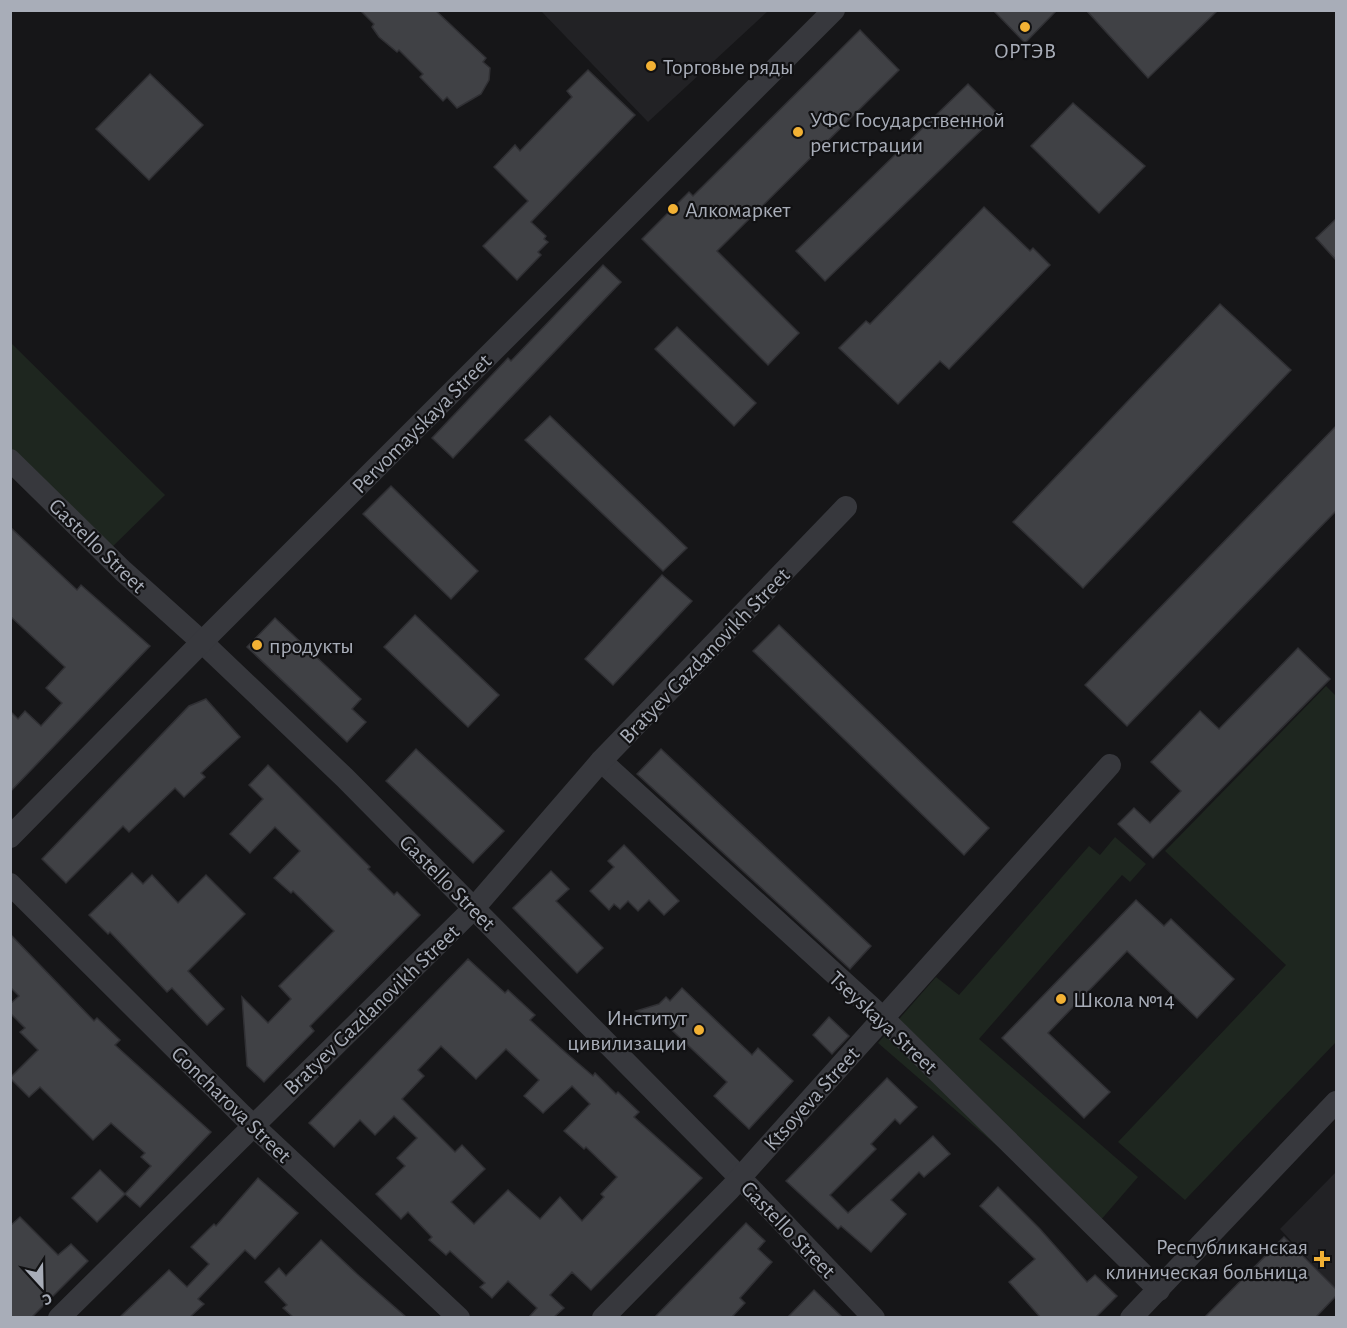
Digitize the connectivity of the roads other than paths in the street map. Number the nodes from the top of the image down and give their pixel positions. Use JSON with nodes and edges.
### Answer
{"nodes":[{"id":1,"x":834,"y":10,"type":"edge"},
{"id":2,"x":10,"y":460,"type":"edge"},
{"id":3,"x":846,"y":507,"type":"dead end"},
{"id":4,"x":202,"y":642,"type":"junction"},
{"id":5,"x":601,"y":761,"type":"junction"},
{"id":6,"x":1110,"y":765,"type":"dead end"},
{"id":7,"x":10,"y":837,"type":"edge"},
{"id":8,"x":10,"y":884,"type":"edge"},
{"id":9,"x":474,"y":908,"type":"junction"},
{"id":10,"x":883,"y":1018,"type":"junction"},
{"id":11,"x":1336,"y":1102,"type":"edge"},
{"id":12,"x":254,"y":1126,"type":"junction"},
{"id":13,"x":740,"y":1178,"type":"junction"},
{"id":14,"x":1159,"y":1290,"type":"junction"},
{"id":15,"x":59,"y":1317,"type":"edge"},
{"id":16,"x":459,"y":1317,"type":"edge"},
{"id":17,"x":603,"y":1317,"type":"edge"},
{"id":18,"x":874,"y":1317,"type":"edge"},
{"id":19,"x":1131,"y":1317,"type":"edge"}],
"edges":[{"from":1,"to":4,"type":"street","name":"Pervomayskaya Street"},
{"from":2,"to":4,"type":"street","name":"Gastello Street"},
{"from":3,"to":5,"type":"street","name":"Bratyev Gazdanovikh Street"},
{"from":4,"to":7,"type":"street","name":"Pervomayskaya Street"},
{"from":4,"to":9,"type":"street","name":"Gastello Street"},
{"from":5,"to":9,"type":"street","name":"Bratyev Gazdanovikh Street"},
{"from":5,"to":10,"type":"street","name":"Tseyskaya Street"},
{"from":6,"to":10,"type":"street","name":"Ktsoyeva Street"},
{"from":8,"to":12,"type":"street","name":"Goncharova Street"},
{"from":9,"to":12,"type":"street","name":"Bratyev Gazdanovikh Street"},
{"from":9,"to":13,"type":"street","name":"Gastello Street"},
{"from":10,"to":13,"type":"street","name":"Ktsoyeva Street"},
{"from":10,"to":14,"type":"street","name":"Tseyskaya Street"},
{"from":11,"to":14,"type":"street"},
{"from":12,"to":15,"type":"street","name":"Bratyev Gazdanovikh Street"},
{"from":12,"to":16,"type":"street","name":"Goncharova Street"},
{"from":13,"to":17,"type":"street","name":"Ktsoyeva Street"},
{"from":13,"to":18,"type":"street","name":"Gastello Street"},
{"from":14,"to":19,"type":"street"}]}
